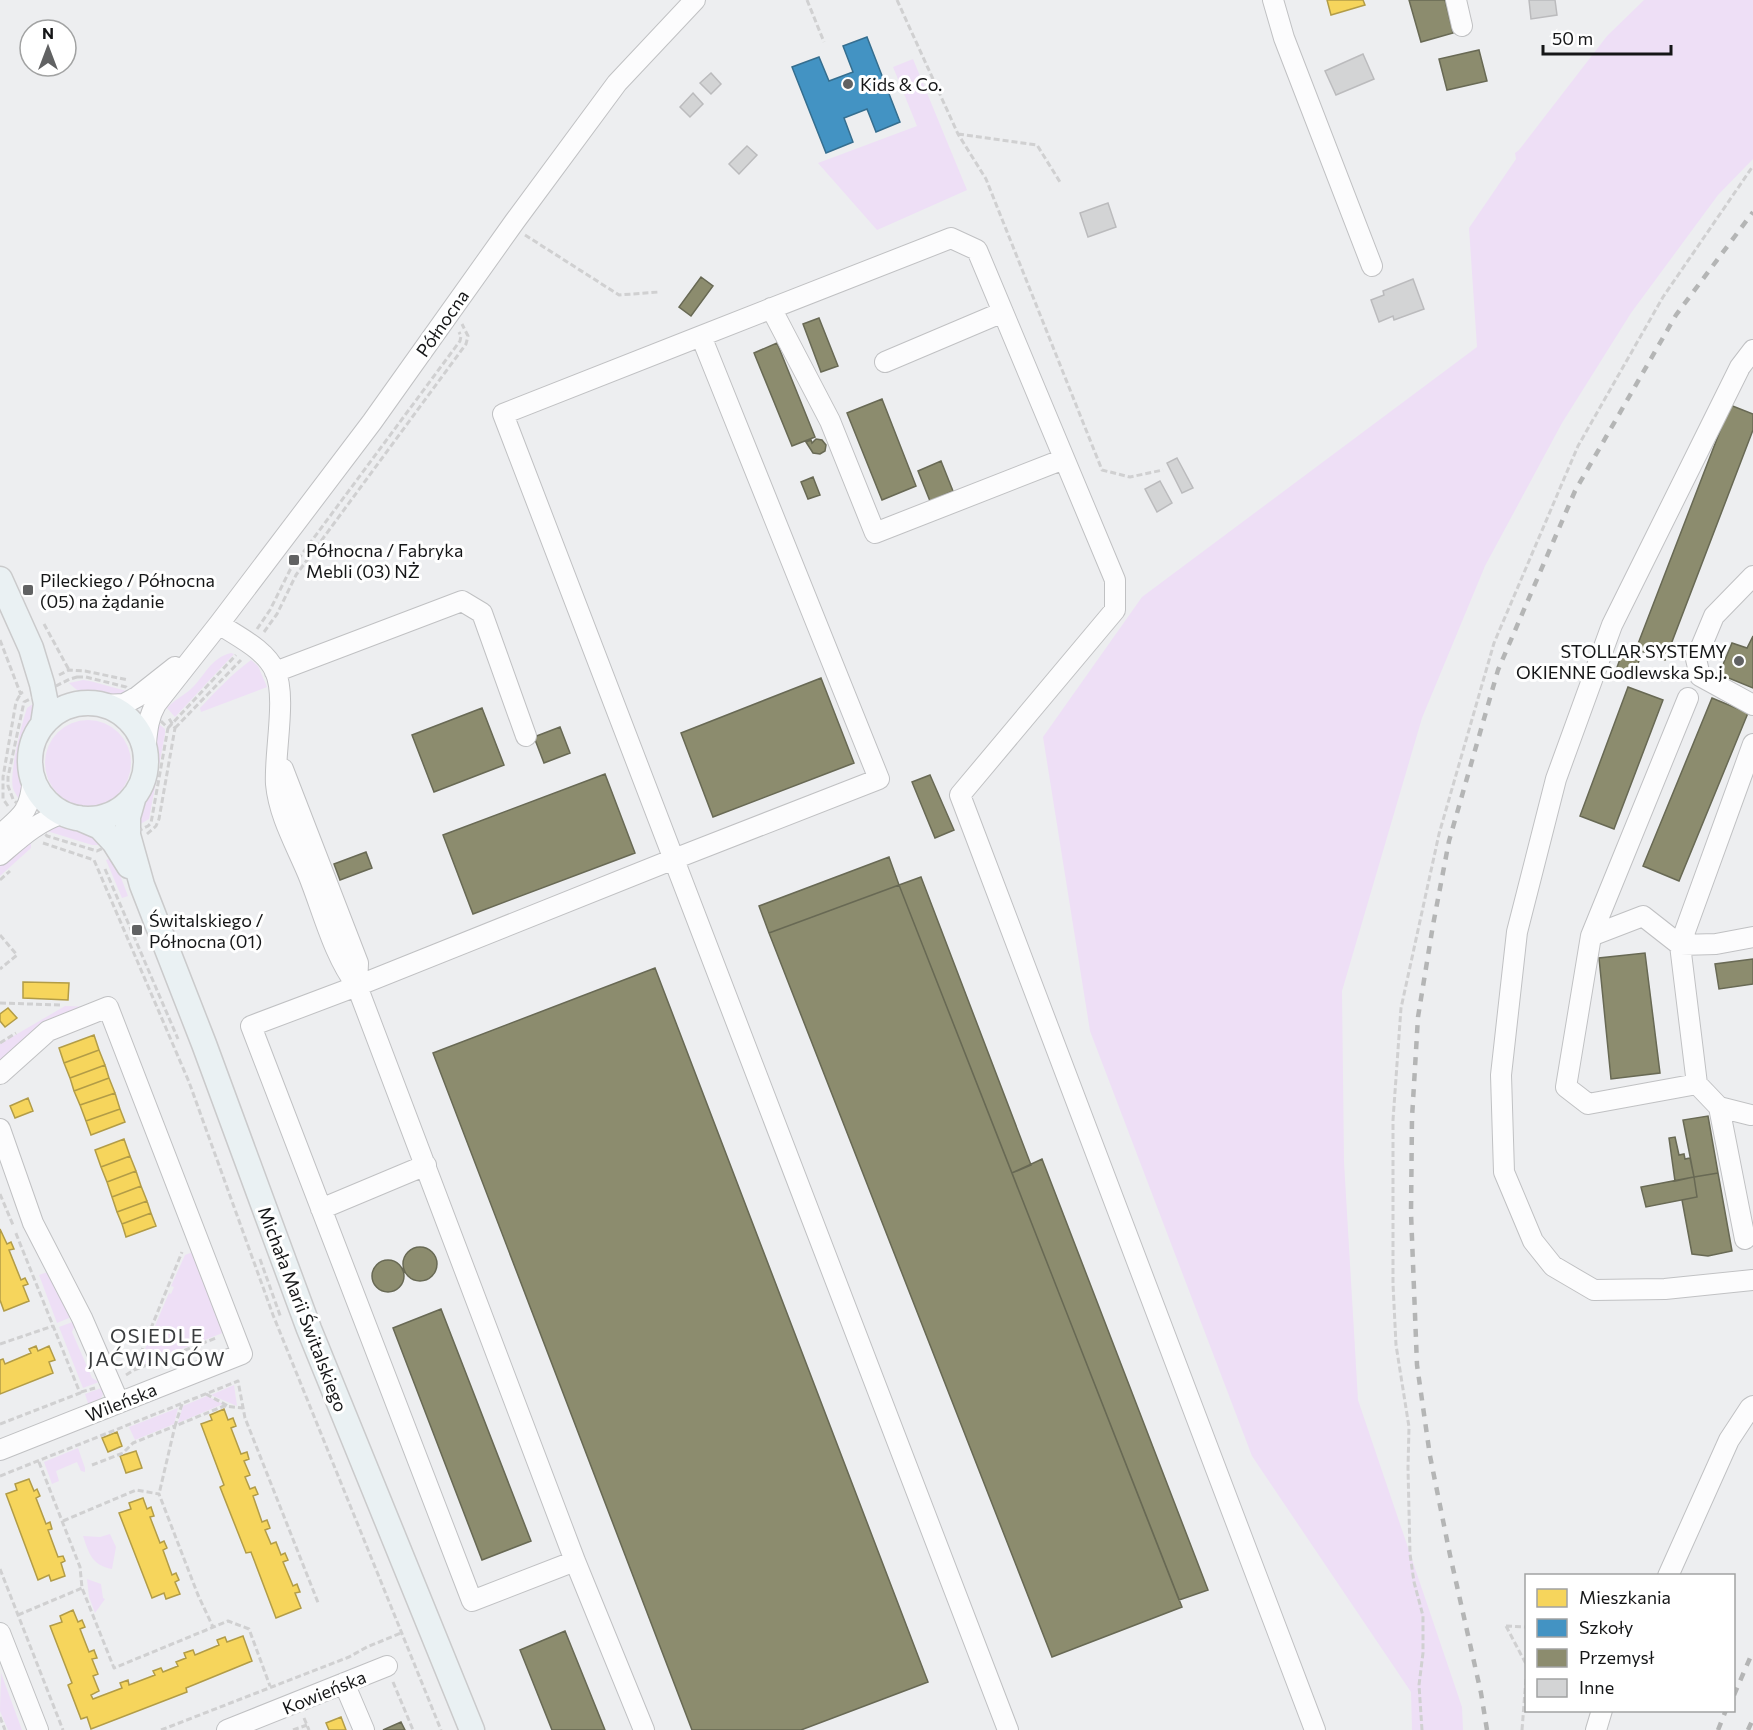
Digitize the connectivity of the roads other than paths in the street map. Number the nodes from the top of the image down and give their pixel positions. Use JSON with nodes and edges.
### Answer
{"nodes":[{"id":1,"x":695,"y":0,"type":"edge"},
{"id":2,"x":1273,"y":0,"type":"edge"},
{"id":3,"x":1456,"y":0,"type":"edge"},
{"id":4,"x":1462,"y":26,"type":"dead end"},
{"id":5,"x":1372,"y":266,"type":"dead end"},
{"id":6,"x":771,"y":308,"type":"junction"},
{"id":7,"x":1003,"y":312,"type":"junction"},
{"id":8,"x":701,"y":336,"type":"junction"},
{"id":9,"x":1753,"y":350,"type":"edge"},
{"id":10,"x":885,"y":362,"type":"dead end"},
{"id":11,"x":1064,"y":459,"type":"junction"},
{"id":12,"x":1753,"y":576,"type":"edge"},
{"id":13,"x":0,"y":579,"type":"edge"},
{"id":14,"x":219,"y":624,"type":"junction"},
{"id":15,"x":275,"y":672,"type":"junction"},
{"id":16,"x":40,"y":689,"type":"junction"},
{"id":17,"x":1689,"y":698,"type":"dead end"},
{"id":18,"x":147,"y":701,"type":"junction"},
{"id":19,"x":95,"y":704,"type":"junction"},
{"id":20,"x":1753,"y":705,"type":"edge"},
{"id":21,"x":43,"y":724,"type":"junction"},
{"id":22,"x":526,"y":736,"type":"dead end"},
{"id":23,"x":1753,"y":744,"type":"edge"},
{"id":24,"x":145,"y":753,"type":"junction"},
{"id":25,"x":33,"y":778,"type":"junction"},
{"id":26,"x":134,"y":796,"type":"junction"},
{"id":27,"x":71,"y":815,"type":"junction"},
{"id":28,"x":27,"y":822,"type":"junction"},
{"id":29,"x":0,"y":836,"type":"edge"},
{"id":30,"x":114,"y":846,"type":"junction"},
{"id":31,"x":0,"y":855,"type":"edge"},
{"id":32,"x":674,"y":859,"type":"junction"},
{"id":33,"x":1591,"y":936,"type":"junction"},
{"id":34,"x":1753,"y":937,"type":"edge"},
{"id":35,"x":1680,"y":945,"type":"junction"},
{"id":36,"x":357,"y":986,"type":"junction"},
{"id":37,"x":0,"y":1074,"type":"edge"},
{"id":38,"x":1697,"y":1084,"type":"junction"},
{"id":39,"x":1719,"y":1107,"type":"junction"},
{"id":40,"x":1751,"y":1115,"type":"dead end"},
{"id":41,"x":0,"y":1129,"type":"edge"},
{"id":42,"x":426,"y":1166,"type":"junction"},
{"id":43,"x":321,"y":1209,"type":"junction"},
{"id":44,"x":1745,"y":1239,"type":"dead end"},
{"id":45,"x":1753,"y":1280,"type":"edge"},
{"id":46,"x":119,"y":1403,"type":"junction"},
{"id":47,"x":1753,"y":1406,"type":"edge"},
{"id":48,"x":0,"y":1450,"type":"edge"},
{"id":49,"x":575,"y":1561,"type":"junction"},
{"id":50,"x":1668,"y":1574,"type":"edge"},
{"id":51,"x":0,"y":1633,"type":"edge"},
{"id":52,"x":387,"y":1666,"type":"road end"},
{"id":53,"x":344,"y":1683,"type":"junction"},
{"id":54,"x":1601,"y":1712,"type":"edge"},
{"id":55,"x":38,"y":1730,"type":"edge"},
{"id":56,"x":227,"y":1730,"type":"edge"},
{"id":57,"x":364,"y":1730,"type":"edge"},
{"id":58,"x":472,"y":1730,"type":"edge"},
{"id":59,"x":644,"y":1730,"type":"edge"},
{"id":60,"x":1008,"y":1730,"type":"edge"},
{"id":61,"x":1315,"y":1730,"type":"edge"},
{"id":62,"x":1596,"y":1730,"type":"edge"}],
"edges":[{"from":1,"to":14,"type":"street","name":"Północna"},
{"from":2,"to":5,"type":"street"},
{"from":3,"to":4,"type":"street"},
{"from":6,"to":7,"type":"street"},
{"from":6,"to":8,"type":"street"},
{"from":6,"to":11,"type":"street"},
{"from":7,"to":10,"type":"street"},
{"from":7,"to":11,"type":"street"},
{"from":8,"to":32,"type":"street"},
{"from":8,"to":32,"type":"street"},
{"from":9,"to":45,"type":"street"},
{"from":11,"to":61,"type":"street"},
{"from":12,"to":20,"type":"street"},
{"from":13,"to":16,"type":"main road"},
{"from":14,"to":15,"type":"street"},
{"from":14,"to":18,"type":"street","name":"Północna"},
{"from":15,"to":22,"type":"street"},
{"from":15,"to":36,"type":"street"},
{"from":16,"to":19,"type":"main road"},
{"from":16,"to":21,"type":"main road"},
{"from":17,"to":33,"type":"street"},
{"from":18,"to":19,"type":"street"},
{"from":18,"to":24,"type":"street","name":"Północna"},
{"from":19,"to":21,"type":"main road"},
{"from":19,"to":24,"type":"main road"},
{"from":21,"to":25,"type":"main road"},
{"from":23,"to":35,"type":"street"},
{"from":24,"to":26,"type":"main road"},
{"from":25,"to":27,"type":"main road"},
{"from":25,"to":28,"type":"street"},
{"from":26,"to":27,"type":"main road"},
{"from":26,"to":30,"type":"main road"},
{"from":27,"to":28,"type":"street"},
{"from":27,"to":30,"type":"main road","name":"Michała Marii Świtalskiego"},
{"from":28,"to":29,"type":"street"},
{"from":28,"to":31,"type":"street"},
{"from":30,"to":58,"type":"main road","name":"Michała Marii Świtalskiego"},
{"from":32,"to":36,"type":"street"},
{"from":32,"to":60,"type":"street"},
{"from":33,"to":35,"type":"street"},
{"from":33,"to":38,"type":"street"},
{"from":34,"to":35,"type":"street"},
{"from":35,"to":38,"type":"street"},
{"from":36,"to":42,"type":"street"},
{"from":36,"to":43,"type":"street"},
{"from":37,"to":46,"type":"street","name":"Wileńska"},
{"from":38,"to":39,"type":"street"},
{"from":39,"to":40,"type":"street"},
{"from":39,"to":44,"type":"street"},
{"from":41,"to":46,"type":"street"},
{"from":42,"to":43,"type":"street"},
{"from":42,"to":49,"type":"street"},
{"from":43,"to":49,"type":"street"},
{"from":46,"to":48,"type":"street","name":"Wileńska"},
{"from":47,"to":50,"type":"street"},
{"from":49,"to":59,"type":"street"},
{"from":51,"to":55,"type":"street"},
{"from":52,"to":53,"type":"street","name":"Kowieńska"},
{"from":53,"to":56,"type":"street","name":"Kowieńska"},
{"from":53,"to":57,"type":"street"},
{"from":54,"to":62,"type":"street"}]}
